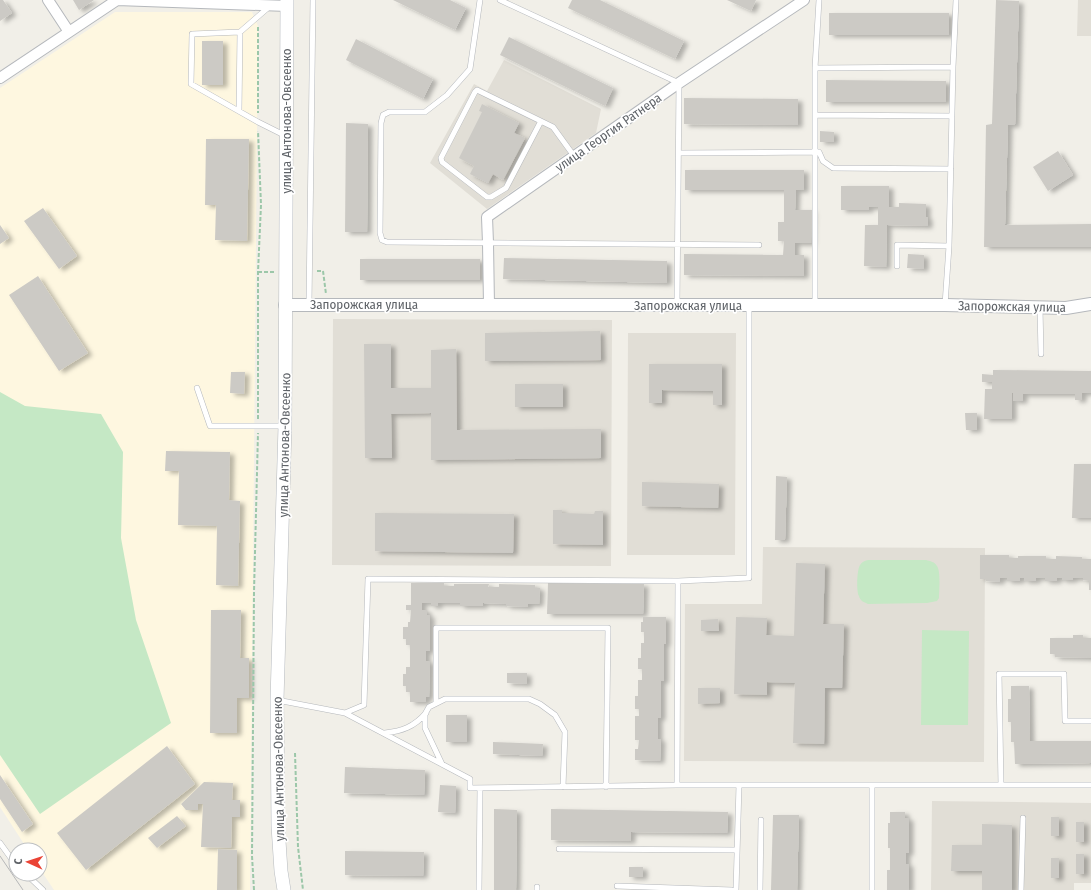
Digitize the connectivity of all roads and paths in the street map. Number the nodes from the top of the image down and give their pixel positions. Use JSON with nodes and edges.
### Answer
{"nodes":[{"id":1,"x":48,"y":0,"type":"edge"},
{"id":2,"x":139,"y":0,"type":"edge"},
{"id":3,"x":314,"y":0,"type":"edge"},
{"id":4,"x":480,"y":0,"type":"edge"},
{"id":5,"x":500,"y":0,"type":"edge"},
{"id":6,"x":804,"y":0,"type":"edge"},
{"id":7,"x":819,"y":0,"type":"edge"},
{"id":8,"x":956,"y":0,"type":"edge"},
{"id":9,"x":287,"y":3,"type":"edge"},
{"id":10,"x":270,"y":5,"type":"junction"},
{"id":11,"x":258,"y":16,"type":"junction"},
{"id":12,"x":69,"y":32,"type":"junction"},
{"id":13,"x":240,"y":32,"type":"junction"},
{"id":14,"x":953,"y":67,"type":"junction"},
{"id":15,"x":815,"y":68,"type":"junction"},
{"id":16,"x":0,"y":78,"type":"edge"},
{"id":17,"x":679,"y":83,"type":"junction"},
{"id":18,"x":239,"y":111,"type":"junction"},
{"id":19,"x":816,"y":115,"type":"junction"},
{"id":20,"x":952,"y":116,"type":"junction"},
{"id":21,"x":541,"y":121,"type":"junction"},
{"id":22,"x":258,"y":122,"type":"junction"},
{"id":23,"x":286,"y":137,"type":"junction"},
{"id":24,"x":816,"y":152,"type":"junction"},
{"id":25,"x":679,"y":153,"type":"junction"},
{"id":26,"x":574,"y":156,"type":"junction"},
{"id":27,"x":950,"y":169,"type":"junction"},
{"id":28,"x":488,"y":243,"type":"junction"},
{"id":29,"x":678,"y":244,"type":"junction"},
{"id":30,"x":759,"y":244,"type":"dead end"},
{"id":31,"x":949,"y":246,"type":"junction"},
{"id":32,"x":897,"y":266,"type":"dead end"},
{"id":33,"x":309,"y":304,"type":"junction"},
{"id":34,"x":1091,"y":304,"type":"edge"},
{"id":35,"x":285,"y":305,"type":"junction"},
{"id":36,"x":489,"y":305,"type":"junction"},
{"id":37,"x":749,"y":305,"type":"junction"},
{"id":38,"x":945,"y":305,"type":"junction"},
{"id":39,"x":677,"y":306,"type":"junction"},
{"id":40,"x":814,"y":306,"type":"junction"},
{"id":41,"x":1040,"y":307,"type":"junction"},
{"id":42,"x":1042,"y":354,"type":"dead end"},
{"id":43,"x":197,"y":388,"type":"dead end"},
{"id":44,"x":258,"y":425,"type":"junction"},
{"id":45,"x":285,"y":426,"type":"junction"},
{"id":46,"x":678,"y":581,"type":"junction"},
{"id":47,"x":277,"y":700,"type":"junction"},
{"id":48,"x":436,"y":703,"type":"junction"},
{"id":49,"x":427,"y":711,"type":"junction"},
{"id":50,"x":345,"y":713,"type":"junction"},
{"id":51,"x":1091,"y":721,"type":"edge"},
{"id":52,"x":384,"y":733,"type":"junction"},
{"id":53,"x":295,"y":753,"type":"dead end"},
{"id":54,"x":442,"y":764,"type":"junction"},
{"id":55,"x":677,"y":785,"type":"junction"},
{"id":56,"x":739,"y":785,"type":"junction"},
{"id":57,"x":872,"y":785,"type":"junction"},
{"id":58,"x":1001,"y":785,"type":"junction"},
{"id":59,"x":1091,"y":785,"type":"edge"},
{"id":60,"x":606,"y":787,"type":"junction"},
{"id":61,"x":480,"y":788,"type":"junction"},
{"id":62,"x":563,"y":788,"type":"junction"},
{"id":63,"x":1023,"y":818,"type":"dead end"},
{"id":64,"x":762,"y":820,"type":"dead end"},
{"id":65,"x":0,"y":843,"type":"edge"},
{"id":66,"x":559,"y":849,"type":"dead end"},
{"id":67,"x":737,"y":850,"type":"junction"},
{"id":68,"x":8,"y":854,"type":"edge"},
{"id":69,"x":34,"y":882,"type":"edge"},
{"id":70,"x":617,"y":886,"type":"dead end"},
{"id":71,"x":43,"y":890,"type":"edge"},
{"id":72,"x":254,"y":890,"type":"edge"},
{"id":73,"x":284,"y":890,"type":"edge"},
{"id":74,"x":303,"y":890,"type":"edge"},
{"id":75,"x":479,"y":890,"type":"edge"},
{"id":76,"x":732,"y":890,"type":"edge"},
{"id":77,"x":736,"y":890,"type":"edge"},
{"id":78,"x":760,"y":890,"type":"edge"},
{"id":79,"x":872,"y":890,"type":"edge"},
{"id":80,"x":1021,"y":890,"type":"edge"}],
"edges":[{"from":1,"to":12,"type":"street"},
{"from":2,"to":10,"type":"street"},
{"from":2,"to":12,"type":"street"},
{"from":3,"to":33,"type":"lane"},
{"from":4,"to":28,"type":"lane"},
{"from":5,"to":17,"type":"lane"},
{"from":6,"to":17,"type":"street","name":"улица Георгия Ратнера"},
{"from":7,"to":15,"type":"lane"},
{"from":8,"to":14,"type":"lane"},
{"from":9,"to":10,"type":"street"},
{"from":9,"to":23,"type":"main road","name":"улица Антонова-Овсеенко"},
{"from":10,"to":11,"type":"lane"},
{"from":11,"to":13,"type":"lane"},
{"from":11,"to":22,"type":"path"},
{"from":12,"to":16,"type":"street"},
{"from":13,"to":18,"type":"lane"},
{"from":13,"to":18,"type":"lane"},
{"from":14,"to":15,"type":"lane"},
{"from":14,"to":20,"type":"lane"},
{"from":15,"to":19,"type":"lane"},
{"from":17,"to":25,"type":"lane"},
{"from":17,"to":26,"type":"street","name":"улица Георгия Ратнера"},
{"from":18,"to":22,"type":"lane"},
{"from":19,"to":20,"type":"lane"},
{"from":19,"to":24,"type":"lane"},
{"from":20,"to":27,"type":"lane"},
{"from":21,"to":21,"type":"lane"},
{"from":21,"to":26,"type":"lane"},
{"from":22,"to":23,"type":"lane"},
{"from":22,"to":44,"type":"path"},
{"from":23,"to":35,"type":"main road","name":"улица Антонова-Овсеенко"},
{"from":24,"to":25,"type":"lane"},
{"from":24,"to":27,"type":"lane"},
{"from":24,"to":40,"type":"lane"},
{"from":25,"to":29,"type":"lane"},
{"from":26,"to":28,"type":"street","name":"улица Георгия Ратнера"},
{"from":27,"to":31,"type":"lane"},
{"from":28,"to":29,"type":"lane"},
{"from":28,"to":36,"type":"street","name":"улица Георгия Ратнера"},
{"from":29,"to":30,"type":"lane"},
{"from":29,"to":39,"type":"lane"},
{"from":31,"to":32,"type":"lane"},
{"from":31,"to":38,"type":"lane"},
{"from":33,"to":35,"type":"street","name":"Запорожская улица"},
{"from":33,"to":36,"type":"street","name":"Запорожская улица"},
{"from":34,"to":41,"type":"street","name":"Запорожская улица"},
{"from":35,"to":45,"type":"main road","name":"улица Антонова-Овсеенко"},
{"from":36,"to":39,"type":"street","name":"Запорожская улица"},
{"from":37,"to":39,"type":"street","name":"Запорожская улица"},
{"from":37,"to":40,"type":"street","name":"Запорожская улица"},
{"from":37,"to":46,"type":"lane"},
{"from":38,"to":40,"type":"street","name":"Запорожская улица"},
{"from":38,"to":41,"type":"street","name":"Запорожская улица"},
{"from":41,"to":42,"type":"lane"},
{"from":43,"to":44,"type":"lane"},
{"from":44,"to":45,"type":"lane"},
{"from":44,"to":72,"type":"path"},
{"from":45,"to":47,"type":"main road","name":"улица Антонова-Овсеенко"},
{"from":46,"to":50,"type":"lane"},
{"from":46,"to":55,"type":"lane"},
{"from":47,"to":50,"type":"lane"},
{"from":47,"to":73,"type":"main road","name":"улица Антонова-Овсеенко"},
{"from":48,"to":49,"type":"lane"},
{"from":48,"to":60,"type":"lane"},
{"from":48,"to":62,"type":"lane"},
{"from":49,"to":52,"type":"lane"},
{"from":49,"to":54,"type":"lane"},
{"from":50,"to":52,"type":"lane"},
{"from":51,"to":58,"type":"lane"},
{"from":52,"to":54,"type":"lane"},
{"from":53,"to":74,"type":"path"},
{"from":54,"to":61,"type":"lane"},
{"from":55,"to":56,"type":"lane"},
{"from":55,"to":60,"type":"lane"},
{"from":56,"to":57,"type":"lane"},
{"from":56,"to":67,"type":"lane"},
{"from":57,"to":58,"type":"lane"},
{"from":57,"to":79,"type":"lane"},
{"from":58,"to":59,"type":"lane"},
{"from":60,"to":62,"type":"lane"},
{"from":61,"to":62,"type":"lane"},
{"from":61,"to":75,"type":"lane"},
{"from":63,"to":80,"type":"lane"},
{"from":64,"to":78,"type":"lane"},
{"from":65,"to":68,"type":"lane"},
{"from":66,"to":67,"type":"lane"},
{"from":67,"to":77,"type":"lane"},
{"from":69,"to":71,"type":"lane"},
{"from":70,"to":76,"type":"lane"}]}
